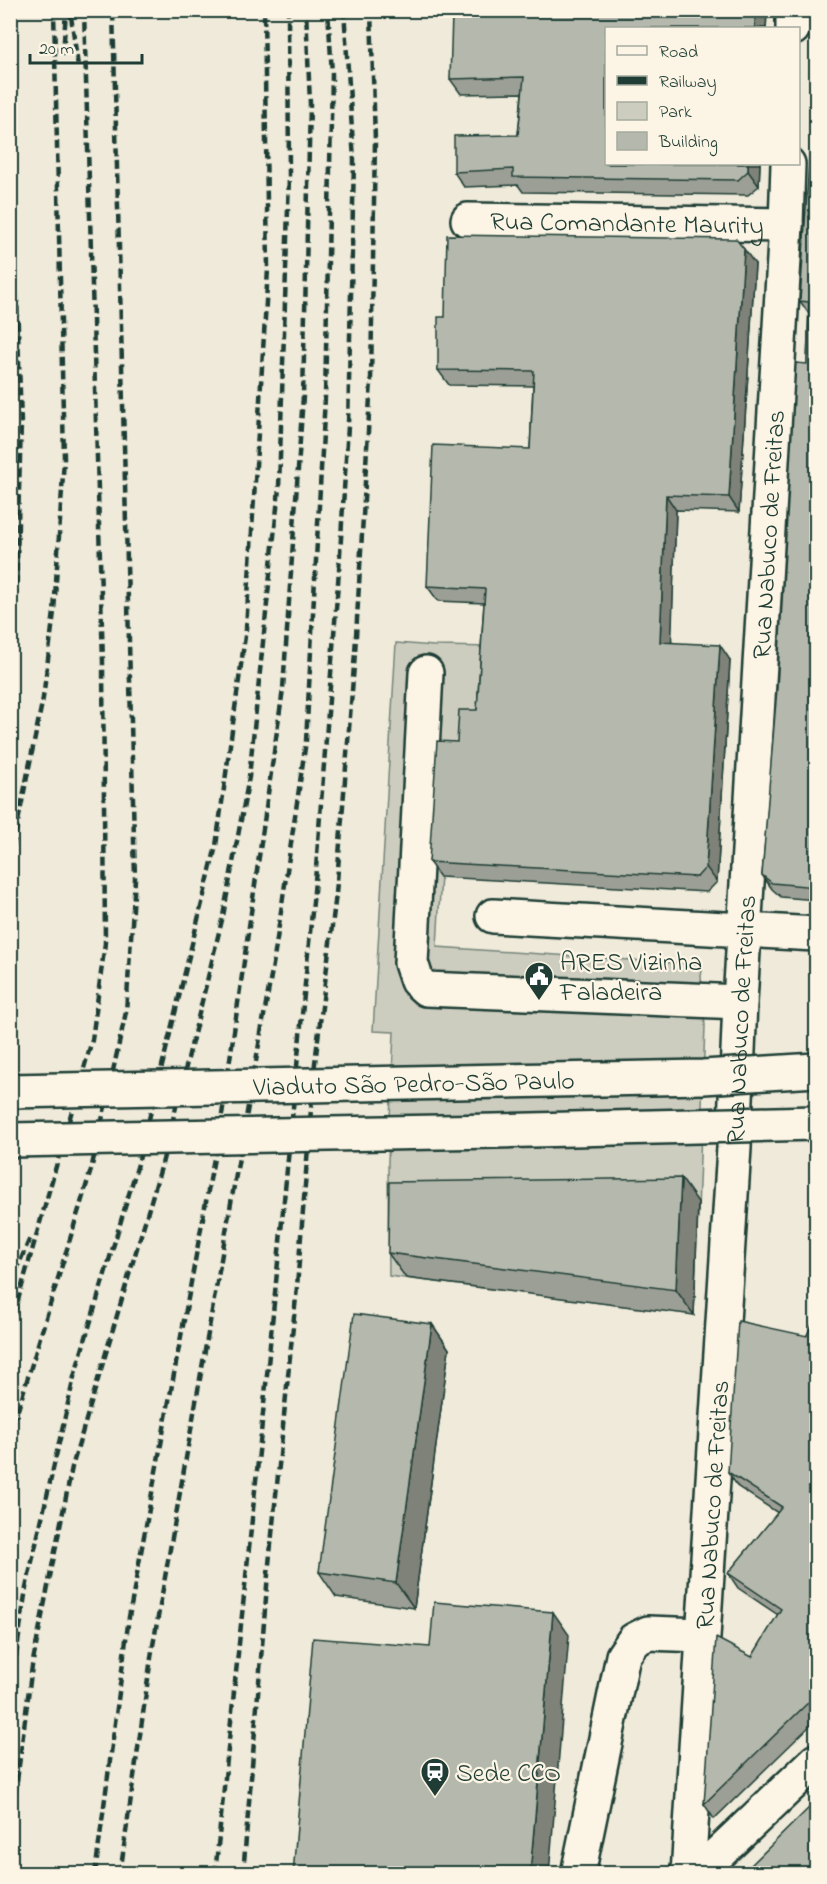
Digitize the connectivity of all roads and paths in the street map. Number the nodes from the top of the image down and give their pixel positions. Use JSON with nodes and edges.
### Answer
{"nodes":[{"id":1,"x":793,"y":10,"type":"edge"},
{"id":2,"x":792,"y":27,"type":"edge"},
{"id":3,"x":788,"y":165,"type":"edge"},
{"id":4,"x":468,"y":220,"type":"dead end"},
{"id":5,"x":786,"y":225,"type":"junction"},
{"id":6,"x":426,"y":673,"type":"dead end"},
{"id":7,"x":493,"y":916,"type":"dead end"},
{"id":8,"x":744,"y":930,"type":"junction"},
{"id":9,"x":816,"y":934,"type":"edge"},
{"id":10,"x":740,"y":1002,"type":"junction"},
{"id":11,"x":816,"y":1070,"type":"edge"},
{"id":12,"x":10,"y":1091,"type":"edge"},
{"id":13,"x":816,"y":1123,"type":"edge"},
{"id":14,"x":10,"y":1140,"type":"edge"},
{"id":15,"x":702,"y":1635,"type":"junction"},
{"id":16,"x":816,"y":1761,"type":"edge"},
{"id":17,"x":578,"y":1874,"type":"edge"},
{"id":18,"x":688,"y":1874,"type":"edge"},
{"id":19,"x":697,"y":1874,"type":"edge"}],
"edges":[{"from":1,"to":2,"type":"street"},
{"from":3,"to":5,"type":"street","name":"Rua Nabuco de Freitas"},
{"from":4,"to":5,"type":"street","name":"Rua Comandante Maurity"},
{"from":5,"to":8,"type":"street","name":"Rua Nabuco de Freitas"},
{"from":6,"to":10,"type":"street"},
{"from":7,"to":8,"type":"street"},
{"from":8,"to":9,"type":"street"},
{"from":8,"to":10,"type":"street","name":"Rua Nabuco de Freitas"},
{"from":10,"to":15,"type":"street","name":"Rua Nabuco de Freitas"},
{"from":11,"to":12,"type":"street","name":"Viaduto São Pedro-São Paulo","bridge":true},
{"from":13,"to":14,"type":"street","name":"Viaduto São Pedro-São Paulo","bridge":true},
{"from":15,"to":17,"type":"street"},
{"from":15,"to":18,"type":"street","name":"Rua Nabuco de Freitas"},
{"from":16,"to":19,"type":"street"}]}
